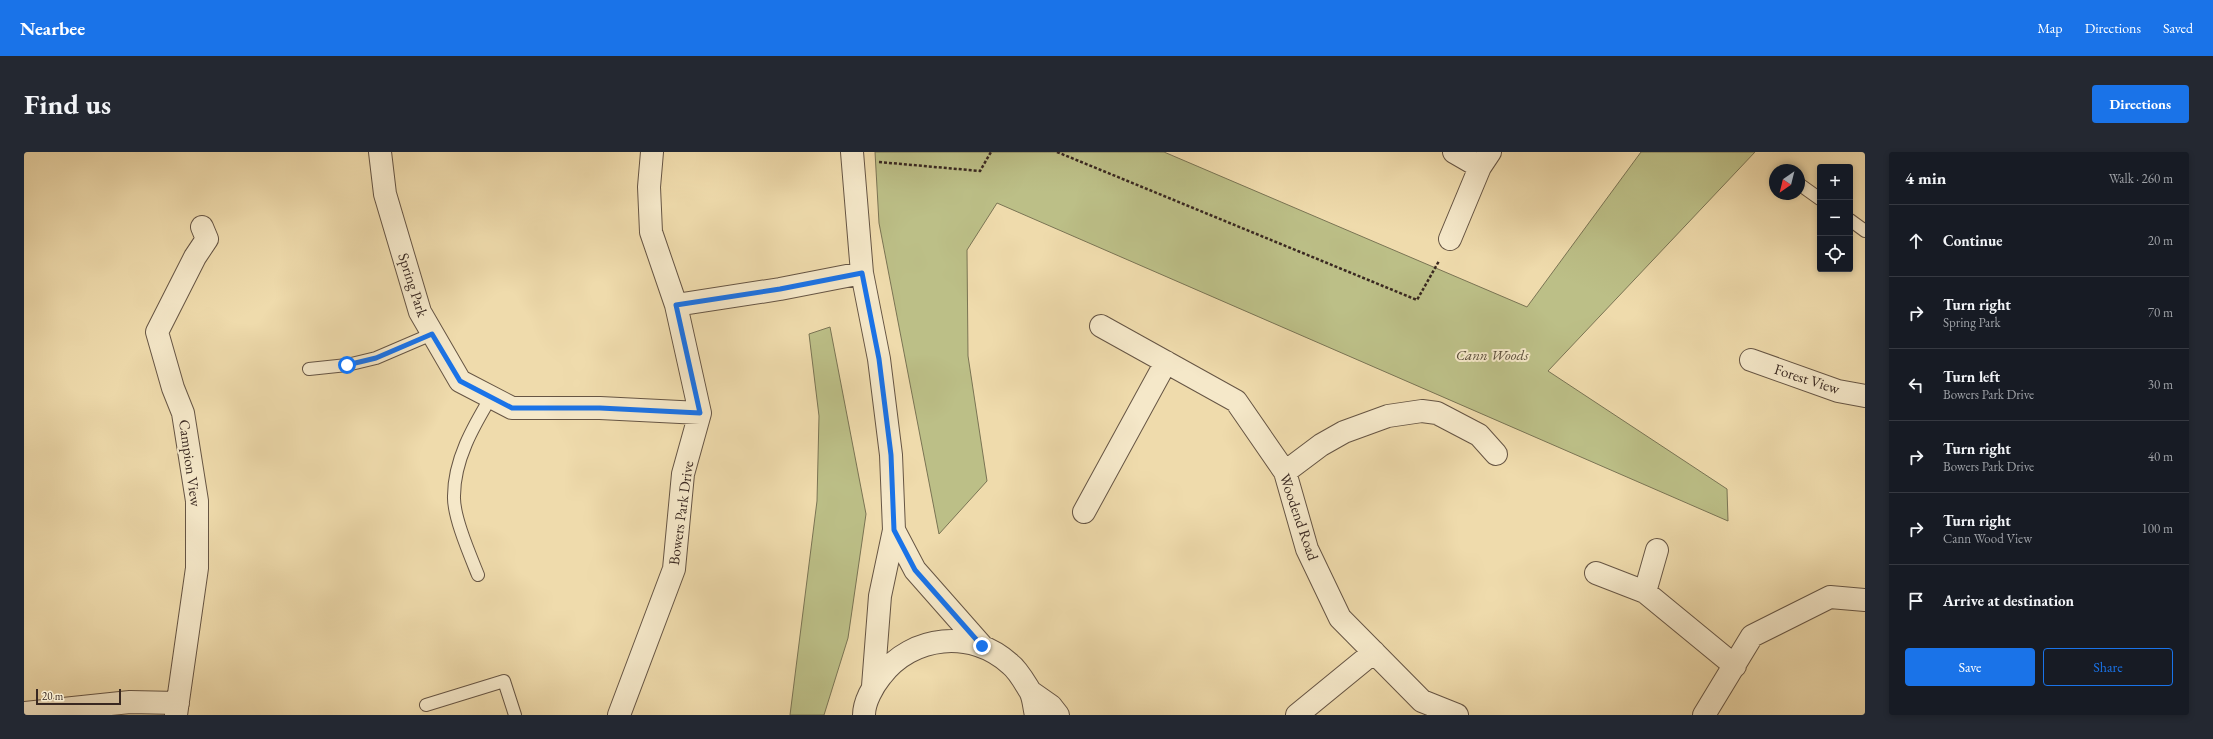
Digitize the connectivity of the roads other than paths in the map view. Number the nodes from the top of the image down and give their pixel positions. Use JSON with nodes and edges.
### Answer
{"nodes":[{"id":1,"x":380,"y":152,"type":"edge"},
{"id":2,"x":652,"y":152,"type":"edge"},
{"id":3,"x":1454,"y":152,"type":"edge"},
{"id":4,"x":852,"y":156,"type":"edge"},
{"id":5,"x":1485,"y":159,"type":"edge"},
{"id":6,"x":1805,"y":188,"type":"edge"},
{"id":7,"x":1817,"y":197,"type":"edge"},
{"id":8,"x":1853,"y":222,"type":"edge"},
{"id":9,"x":202,"y":227,"type":"dead end"},
{"id":10,"x":1865,"y":231,"type":"edge"},
{"id":11,"x":1450,"y":239,"type":"road end"},
{"id":12,"x":862,"y":273,"type":"junction"},
{"id":13,"x":676,"y":305,"type":"junction"},
{"id":14,"x":1101,"y":326,"type":"dead end"},
{"id":15,"x":432,"y":334,"type":"junction"},
{"id":16,"x":1751,"y":360,"type":"dead end"},
{"id":17,"x":1166,"y":362,"type":"junction"},
{"id":18,"x":309,"y":369,"type":"dead end"},
{"id":19,"x":1865,"y":396,"type":"edge"},
{"id":20,"x":491,"y":397,"type":"junction"},
{"id":21,"x":700,"y":413,"type":"junction"},
{"id":22,"x":1496,"y":454,"type":"dead end"},
{"id":23,"x":1285,"y":472,"type":"junction"},
{"id":24,"x":1084,"y":512,"type":"dead end"},
{"id":25,"x":894,"y":530,"type":"junction"},
{"id":26,"x":1657,"y":550,"type":"dead end"},
{"id":27,"x":1596,"y":573,"type":"dead end"},
{"id":28,"x":478,"y":575,"type":"dead end"},
{"id":29,"x":1645,"y":592,"type":"junction"},
{"id":30,"x":1865,"y":600,"type":"edge"},
{"id":31,"x":982,"y":646,"type":"junction"},
{"id":32,"x":1374,"y":652,"type":"junction"},
{"id":33,"x":1735,"y":666,"type":"junction"},
{"id":34,"x":873,"y":686,"type":"junction"},
{"id":35,"x":1031,"y":692,"type":"junction"},
{"id":36,"x":426,"y":705,"type":"dead end"},
{"id":37,"x":177,"y":709,"type":"edge"},
{"id":38,"x":24,"y":713,"type":"edge"},
{"id":39,"x":515,"y":715,"type":"edge"},
{"id":40,"x":619,"y":715,"type":"edge"},
{"id":41,"x":864,"y":715,"type":"edge"},
{"id":42,"x":1036,"y":715,"type":"edge"},
{"id":43,"x":1058,"y":715,"type":"edge"},
{"id":44,"x":1297,"y":715,"type":"edge"},
{"id":45,"x":1457,"y":715,"type":"edge"},
{"id":46,"x":1704,"y":715,"type":"edge"}],
"edges":[{"from":1,"to":15,"type":"street","name":"Spring Park"},
{"from":2,"to":13,"type":"street","name":"Bowers Park Drive"},
{"from":3,"to":5,"type":"street"},
{"from":4,"to":12,"type":"street"},
{"from":5,"to":11,"type":"street"},
{"from":6,"to":7,"type":"lane"},
{"from":8,"to":10,"type":"lane"},
{"from":9,"to":37,"type":"street","name":"Campion View"},
{"from":12,"to":13,"type":"street"},
{"from":12,"to":25,"type":"street"},
{"from":13,"to":21,"type":"street","name":"Bowers Park Drive"},
{"from":14,"to":17,"type":"street","name":"Woodend Road"},
{"from":15,"to":18,"type":"lane"},
{"from":15,"to":20,"type":"street","name":"Spring Park"},
{"from":16,"to":19,"type":"street","name":"Forest View"},
{"from":17,"to":23,"type":"street","name":"Woodend Road"},
{"from":17,"to":24,"type":"street"},
{"from":20,"to":21,"type":"street","name":"Spring Park"},
{"from":20,"to":28,"type":"lane"},
{"from":21,"to":40,"type":"street","name":"Bowers Park Drive"},
{"from":22,"to":23,"type":"street"},
{"from":23,"to":32,"type":"street","name":"Woodend Road"},
{"from":25,"to":31,"type":"street"},
{"from":25,"to":34,"type":"street"},
{"from":26,"to":29,"type":"street"},
{"from":27,"to":29,"type":"street"},
{"from":29,"to":33,"type":"street"},
{"from":30,"to":33,"type":"street"},
{"from":31,"to":34,"type":"street"},
{"from":31,"to":35,"type":"street"},
{"from":32,"to":44,"type":"street"},
{"from":32,"to":45,"type":"street","name":"Woodend Road"},
{"from":33,"to":46,"type":"street"},
{"from":34,"to":41,"type":"street"},
{"from":35,"to":42,"type":"street"},
{"from":35,"to":43,"type":"street"},
{"from":36,"to":39,"type":"lane"},
{"from":37,"to":38,"type":"street"}]}
